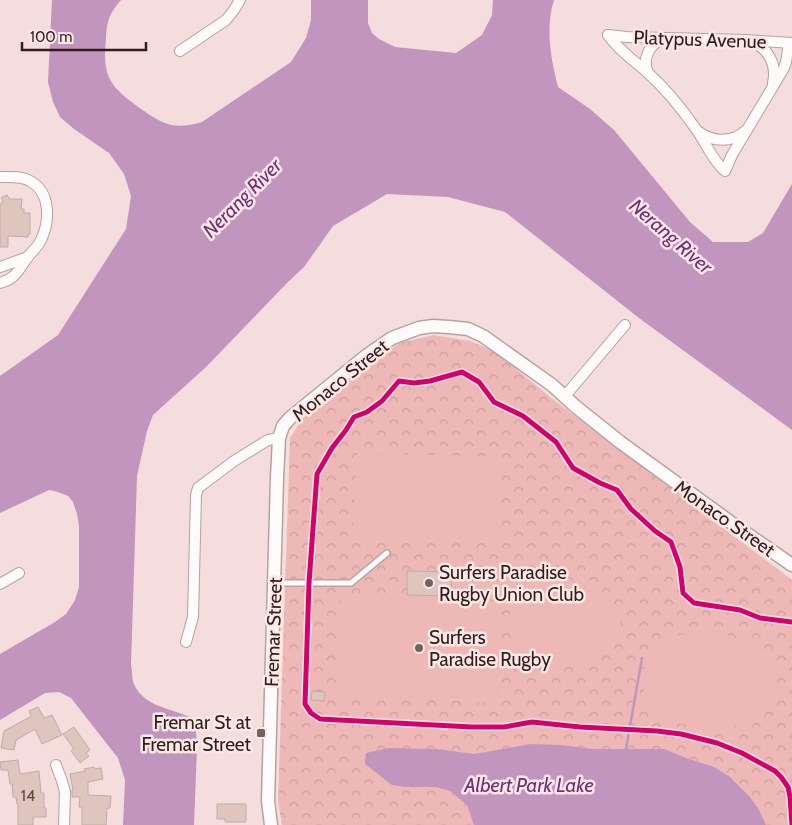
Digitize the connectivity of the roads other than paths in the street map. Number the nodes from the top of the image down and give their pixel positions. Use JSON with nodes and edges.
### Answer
{"nodes":[{"id":1,"x":240,"y":0,"type":"edge"},
{"id":2,"x":667,"y":38,"type":"junction"},
{"id":3,"x":745,"y":40,"type":"junction"},
{"id":4,"x":791,"y":43,"type":"edge"},
{"id":5,"x":180,"y":51,"type":"dead end"},
{"id":6,"x":792,"y":64,"type":"edge"},
{"id":7,"x":648,"y":73,"type":"junction"},
{"id":8,"x":779,"y":76,"type":"junction"},
{"id":9,"x":771,"y":89,"type":"junction"},
{"id":10,"x":747,"y":129,"type":"junction"},
{"id":11,"x":698,"y":132,"type":"junction"},
{"id":12,"x":0,"y":177,"type":"edge"},
{"id":13,"x":28,"y":257,"type":"junction"},
{"id":14,"x":0,"y":267,"type":"edge"},
{"id":15,"x":2,"y":279,"type":"edge"},
{"id":16,"x":625,"y":325,"type":"dead end"},
{"id":17,"x":564,"y":396,"type":"junction"},
{"id":18,"x":279,"y":438,"type":"junction"},
{"id":19,"x":387,"y":553,"type":"dead end"},
{"id":20,"x":792,"y":565,"type":"edge"},
{"id":21,"x":20,"y":573,"type":"dead end"},
{"id":22,"x":274,"y":583,"type":"junction"},
{"id":23,"x":0,"y":584,"type":"edge"},
{"id":24,"x":186,"y":642,"type":"dead end"},
{"id":25,"x":56,"y":764,"type":"dead end"},
{"id":26,"x":64,"y":825,"type":"edge"},
{"id":27,"x":271,"y":825,"type":"edge"}],
"edges":[{"from":1,"to":5,"type":"street"},
{"from":2,"to":3,"type":"street","name":"Platypus Avenue"},
{"from":2,"to":7,"type":"street"},
{"from":2,"to":7,"type":"street","name":"Platypus Avenue"},
{"from":3,"to":4,"type":"street","name":"Platypus Avenue"},
{"from":3,"to":9,"type":"street"},
{"from":4,"to":8,"type":"street"},
{"from":6,"to":8,"type":"street"},
{"from":7,"to":11,"type":"street"},
{"from":8,"to":9,"type":"street"},
{"from":9,"to":10,"type":"street"},
{"from":10,"to":11,"type":"street"},
{"from":10,"to":11,"type":"street"},
{"from":12,"to":13,"type":"street"},
{"from":13,"to":14,"type":"street"},
{"from":13,"to":15,"type":"street"},
{"from":16,"to":17,"type":"street"},
{"from":17,"to":18,"type":"street","name":"Monaco Street"},
{"from":17,"to":20,"type":"street","name":"Monaco Street"},
{"from":18,"to":22,"type":"street","name":"Fremar Street"},
{"from":18,"to":24,"type":"street","name":"Monaco Street"},
{"from":19,"to":22,"type":"lane"},
{"from":21,"to":23,"type":"street"},
{"from":22,"to":27,"type":"street","name":"Fremar Street"},
{"from":25,"to":26,"type":"street"}]}
